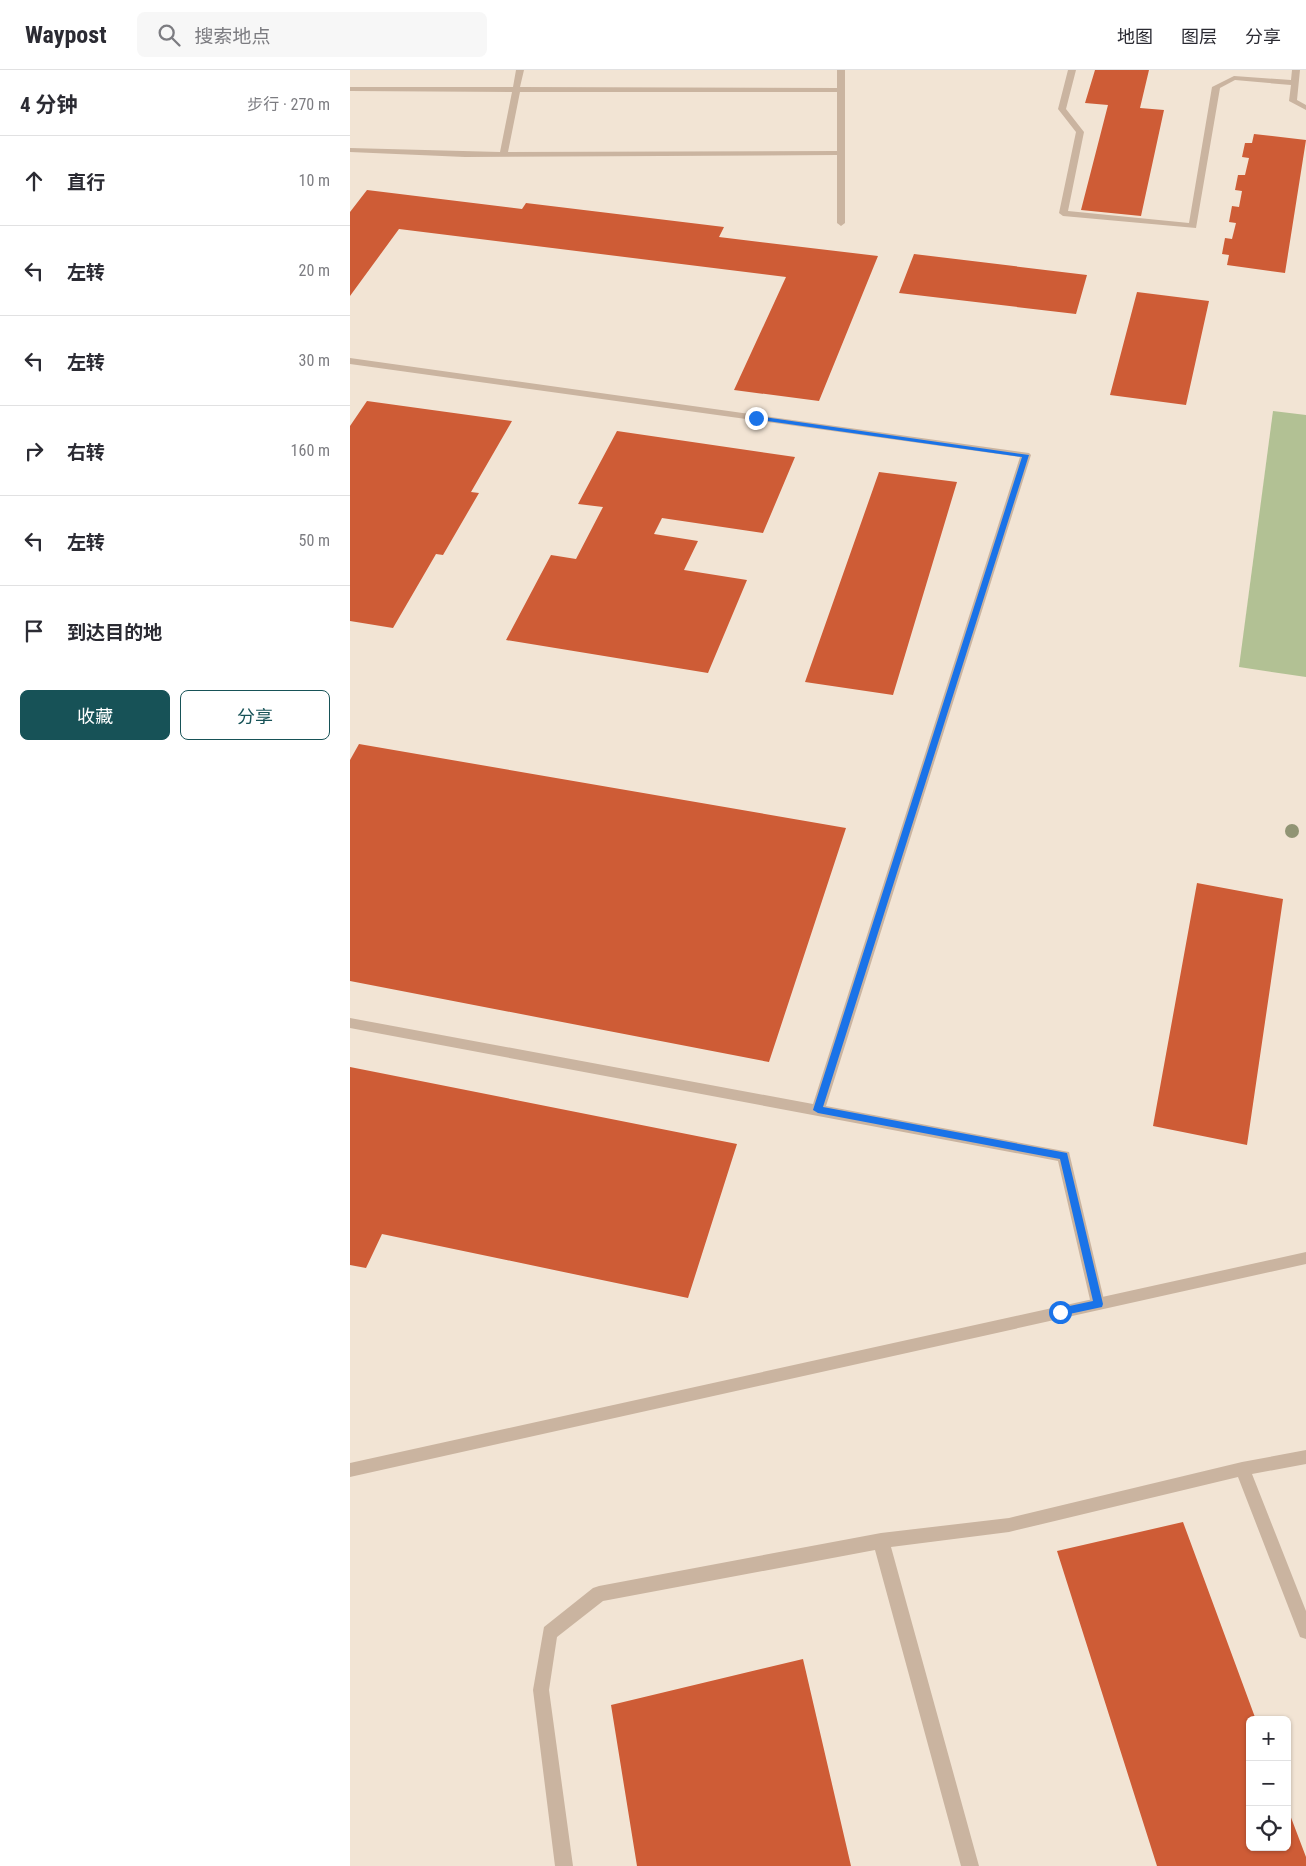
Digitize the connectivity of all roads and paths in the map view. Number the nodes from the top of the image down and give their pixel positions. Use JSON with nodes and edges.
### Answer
{"nodes":[{"id":1,"x":520,"y":70,"type":"edge"},
{"id":2,"x":841,"y":70,"type":"edge"},
{"id":3,"x":1072,"y":70,"type":"edge"},
{"id":4,"x":1224,"y":70,"type":"edge"},
{"id":5,"x":1296,"y":70,"type":"edge"},
{"id":6,"x":1234,"y":78,"type":"junction"},
{"id":7,"x":1295,"y":84,"type":"junction"},
{"id":8,"x":350,"y":89,"type":"edge"},
{"id":9,"x":516,"y":90,"type":"junction"},
{"id":10,"x":841,"y":90,"type":"junction"},
{"id":11,"x":1306,"y":108,"type":"edge"},
{"id":12,"x":350,"y":150,"type":"edge"},
{"id":13,"x":841,"y":153,"type":"junction"},
{"id":14,"x":503,"y":155,"type":"junction"},
{"id":15,"x":841,"y":223,"type":"dead end"},
{"id":16,"x":350,"y":362,"type":"edge"},
{"id":17,"x":350,"y":1023,"type":"edge"},
{"id":18,"x":818,"y":1110,"type":"junction"},
{"id":19,"x":1306,"y":1258,"type":"edge"},
{"id":20,"x":1098,"y":1304,"type":"junction"},
{"id":21,"x":1306,"y":1457,"type":"edge"},
{"id":22,"x":1242,"y":1469,"type":"junction"},
{"id":23,"x":350,"y":1470,"type":"edge"},
{"id":24,"x":881,"y":1541,"type":"junction"},
{"id":25,"x":1306,"y":1631,"type":"edge"},
{"id":26,"x":564,"y":1866,"type":"edge"},
{"id":27,"x":970,"y":1866,"type":"edge"}],
"edges":[{"from":1,"to":9,"type":"street"},
{"from":2,"to":10,"type":"street"},
{"from":3,"to":6,"type":"street"},
{"from":4,"to":6,"type":"street"},
{"from":5,"to":7,"type":"street"},
{"from":6,"to":7,"type":"street"},
{"from":7,"to":11,"type":"street"},
{"from":8,"to":9,"type":"street"},
{"from":9,"to":10,"type":"street"},
{"from":9,"to":14,"type":"street"},
{"from":10,"to":13,"type":"street"},
{"from":12,"to":14,"type":"street"},
{"from":13,"to":14,"type":"street"},
{"from":13,"to":15,"type":"street"},
{"from":16,"to":18,"type":"street"},
{"from":17,"to":18,"type":"street"},
{"from":18,"to":20,"type":"street"},
{"from":19,"to":20,"type":"street"},
{"from":20,"to":23,"type":"street"},
{"from":21,"to":22,"type":"street"},
{"from":22,"to":24,"type":"street"},
{"from":22,"to":25,"type":"street"},
{"from":24,"to":26,"type":"street"},
{"from":24,"to":27,"type":"street"}]}
